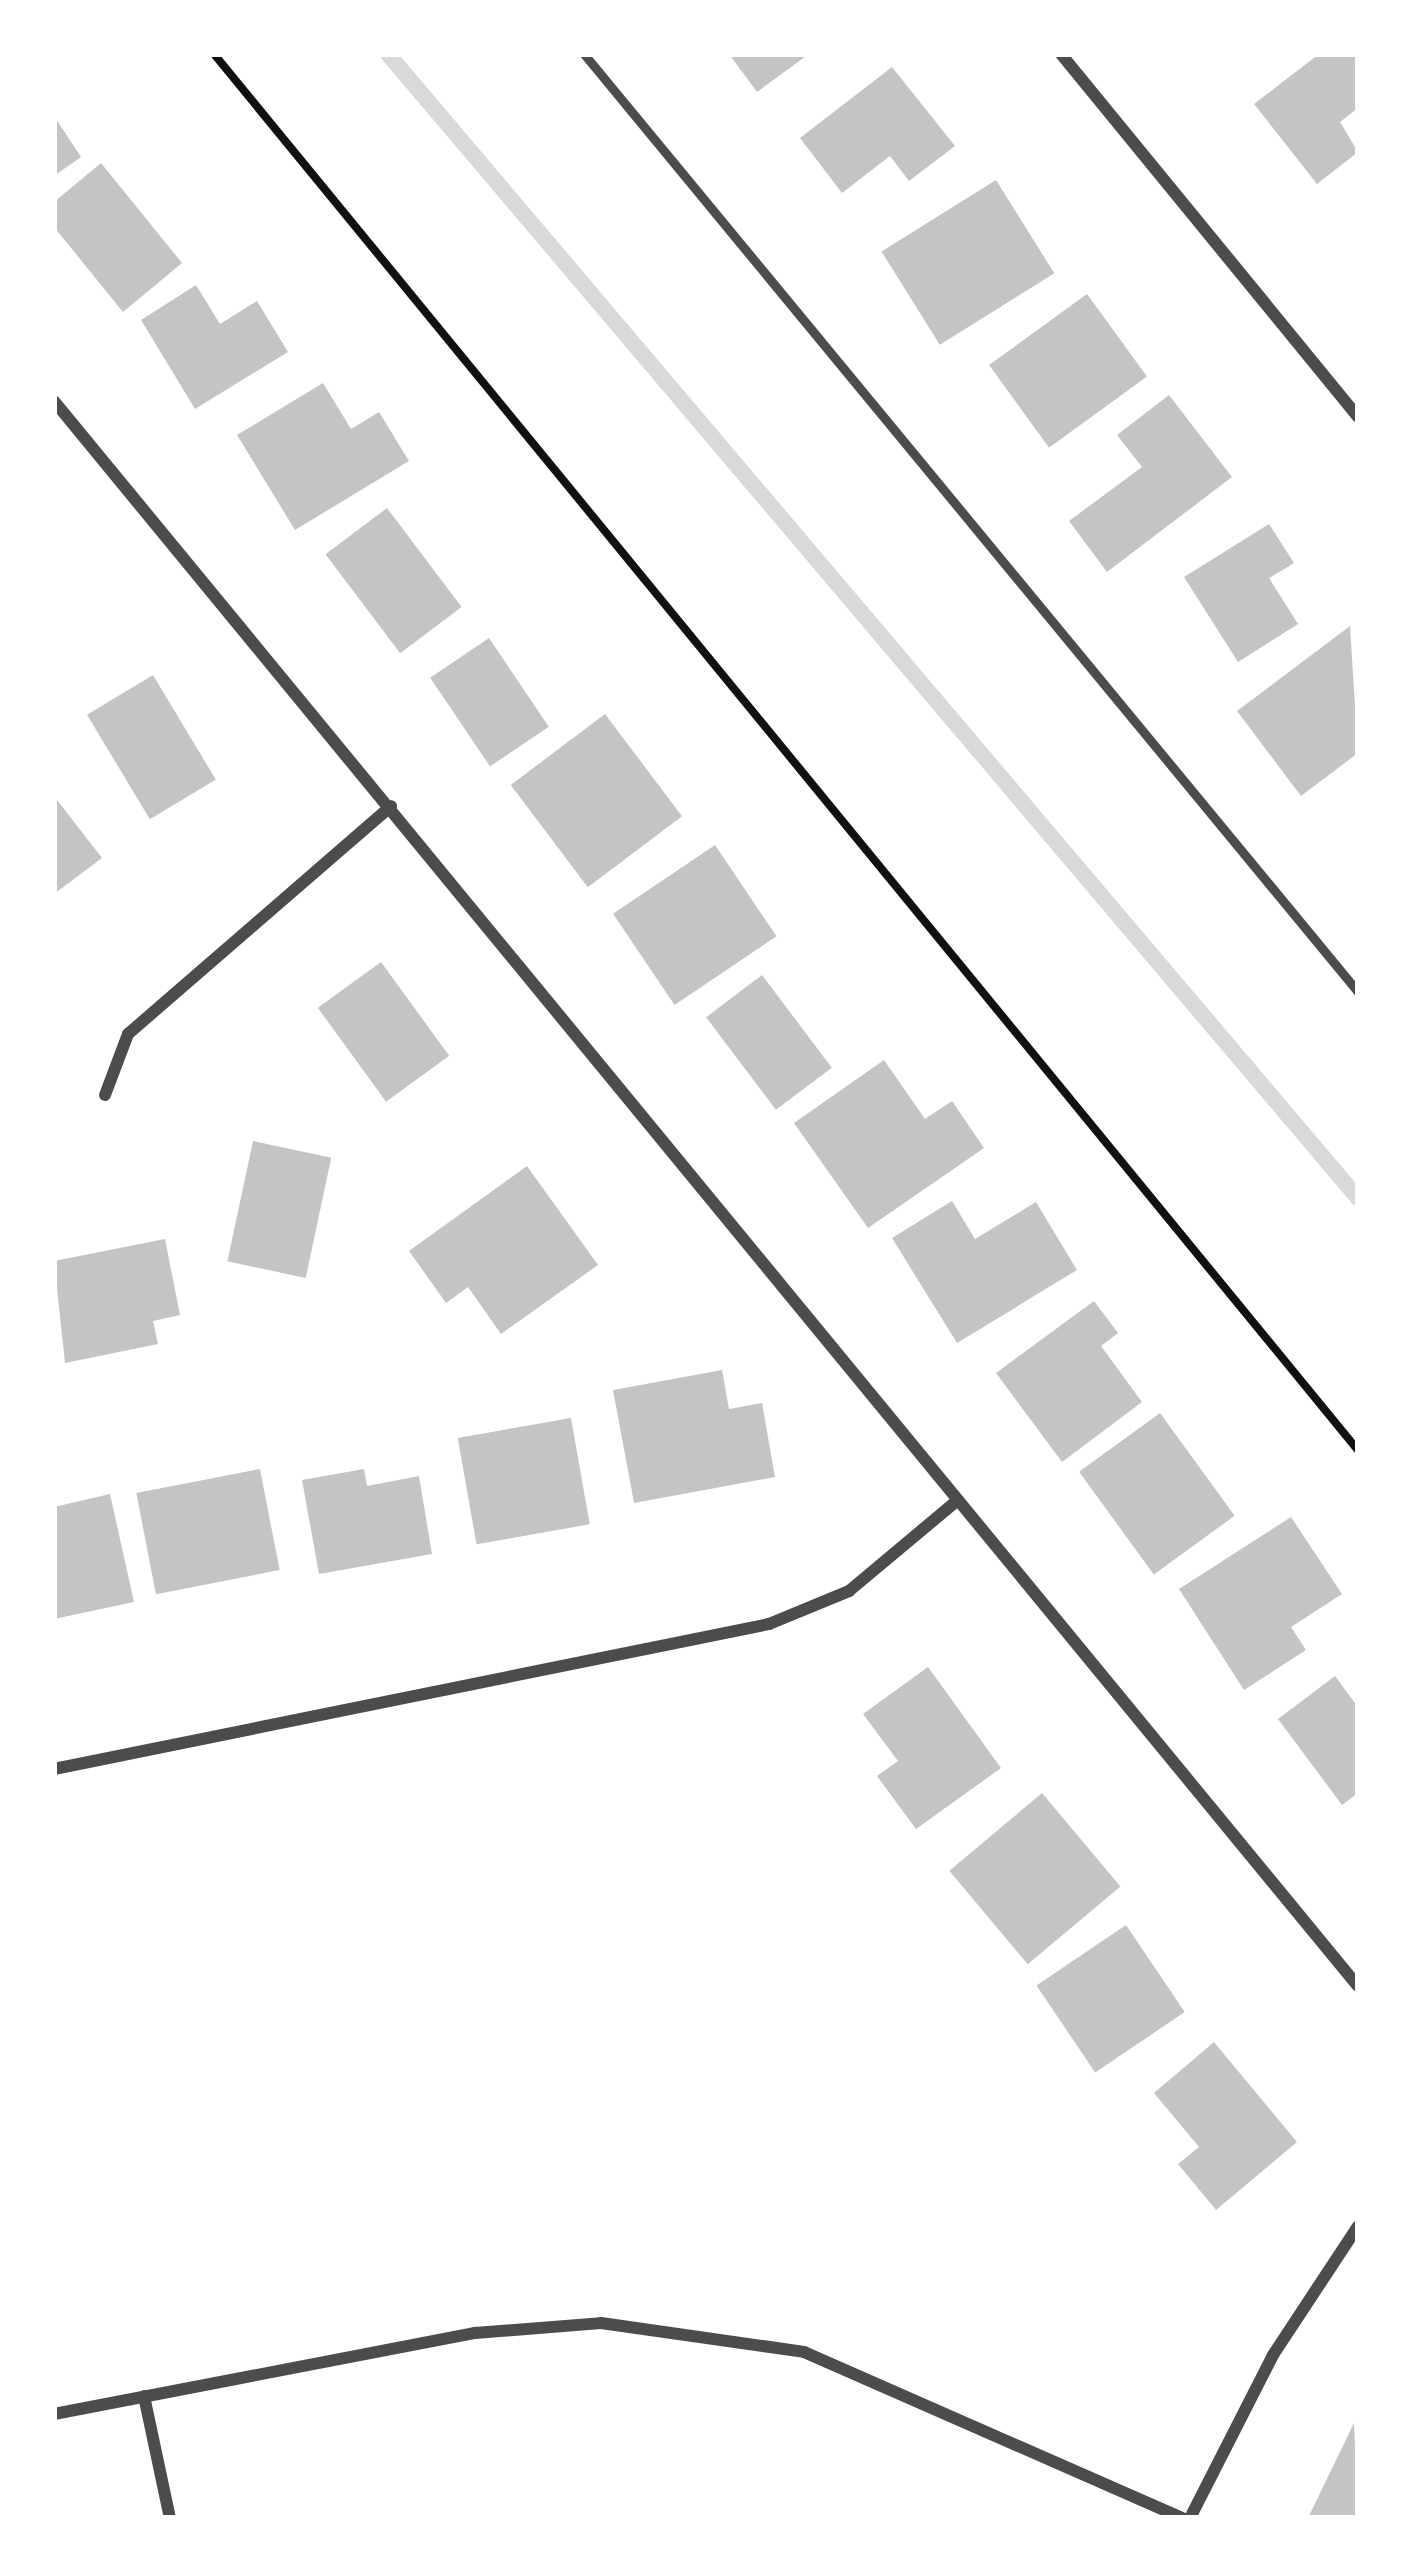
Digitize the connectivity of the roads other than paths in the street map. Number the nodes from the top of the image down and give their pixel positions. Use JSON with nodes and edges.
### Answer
{"nodes":[{"id":1,"x":584,"y":54,"type":"edge"},
{"id":2,"x":1061,"y":54,"type":"edge"},
{"id":3,"x":54,"y":401,"type":"edge"},
{"id":4,"x":1358,"y":417,"type":"edge"},
{"id":5,"x":391,"y":806,"type":"junction"},
{"id":6,"x":1358,"y":992,"type":"edge"},
{"id":7,"x":105,"y":1095,"type":"dead end"},
{"id":8,"x":958,"y":1500,"type":"junction"},
{"id":9,"x":54,"y":1769,"type":"edge"},
{"id":10,"x":1358,"y":1987,"type":"edge"},
{"id":11,"x":1358,"y":2226,"type":"edge"},
{"id":12,"x":144,"y":2396,"type":"junction"},
{"id":13,"x":54,"y":2414,"type":"edge"},
{"id":14,"x":170,"y":2518,"type":"edge"},
{"id":15,"x":1186,"y":2518,"type":"edge"}],
"edges":[{"from":1,"to":6,"type":"lane"},
{"from":2,"to":4,"type":"street"},
{"from":3,"to":5,"type":"street"},
{"from":5,"to":7,"type":"street"},
{"from":5,"to":8,"type":"street"},
{"from":8,"to":9,"type":"street"},
{"from":8,"to":10,"type":"street"},
{"from":11,"to":15,"type":"street"},
{"from":12,"to":13,"type":"street"},
{"from":12,"to":14,"type":"street"},
{"from":12,"to":15,"type":"street"}]}
